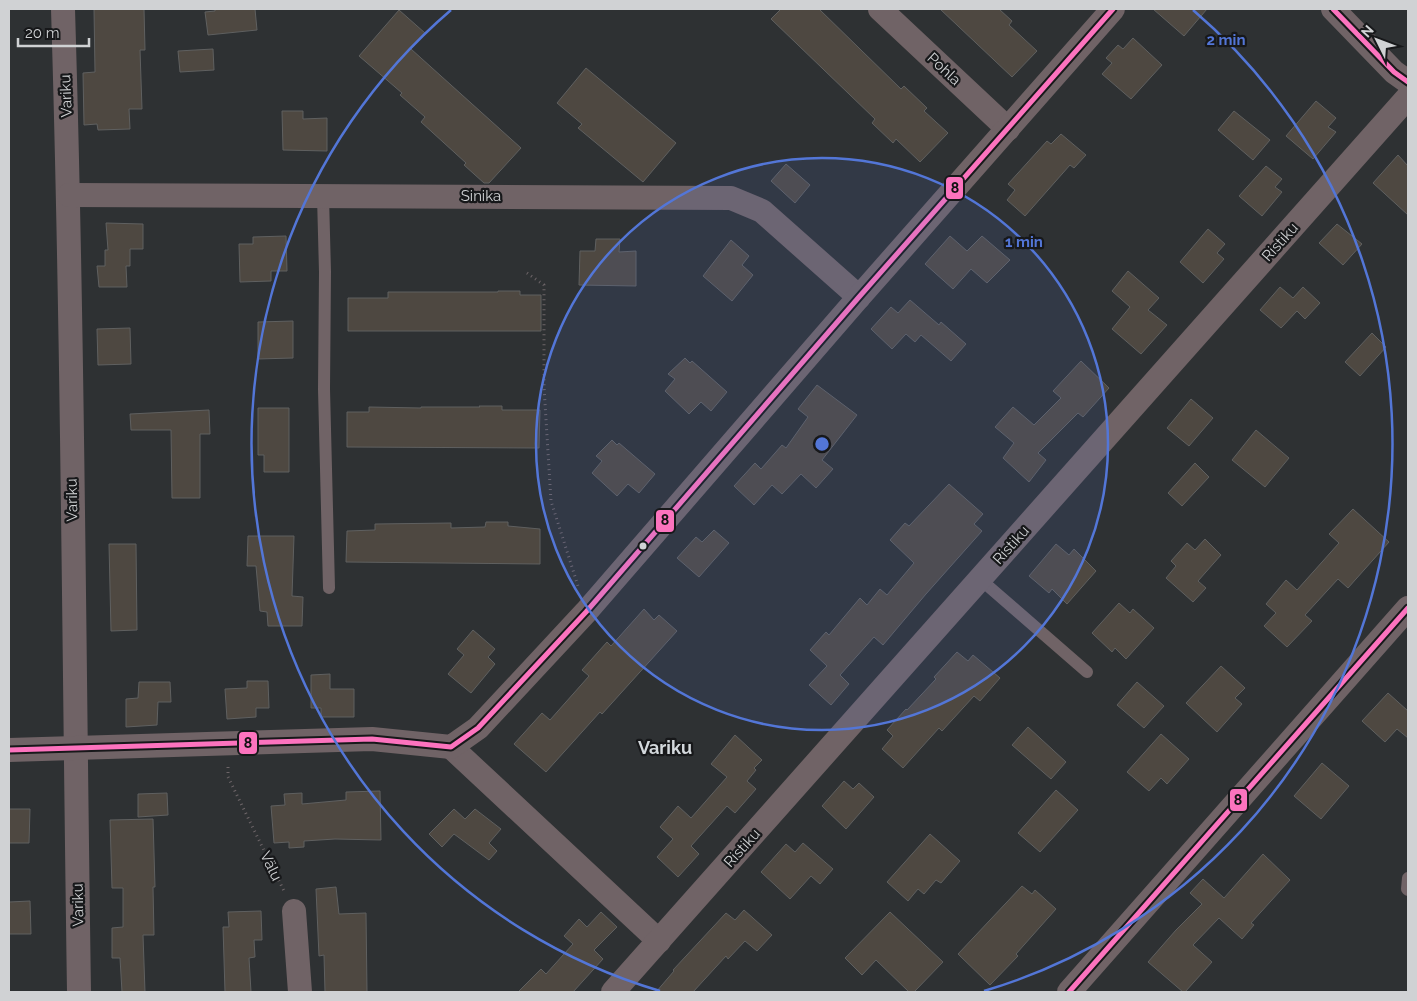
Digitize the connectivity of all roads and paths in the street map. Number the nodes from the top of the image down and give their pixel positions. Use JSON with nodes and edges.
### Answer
{"nodes":[{"id":1,"x":63,"y":9,"type":"edge"},
{"id":2,"x":880,"y":9,"type":"edge"},
{"id":3,"x":1113,"y":9,"type":"edge"},
{"id":4,"x":1333,"y":9,"type":"edge"},
{"id":5,"x":1408,"y":82,"type":"edge"},
{"id":6,"x":1408,"y":97,"type":"edge"},
{"id":7,"x":1008,"y":129,"type":"junction"},
{"id":8,"x":69,"y":195,"type":"junction"},
{"id":9,"x":323,"y":196,"type":"junction"},
{"id":10,"x":527,"y":273,"type":"dead end"},
{"id":11,"x":858,"y":297,"type":"junction"},
{"id":12,"x":980,"y":580,"type":"junction"},
{"id":13,"x":329,"y":588,"type":"dead end"},
{"id":14,"x":1408,"y":608,"type":"edge"},
{"id":15,"x":586,"y":612,"type":"junction"},
{"id":16,"x":1087,"y":672,"type":"dead end"},
{"id":17,"x":228,"y":743,"type":"junction"},
{"id":18,"x":451,"y":747,"type":"junction"},
{"id":19,"x":75,"y":748,"type":"junction"},
{"id":20,"x":9,"y":750,"type":"edge"},
{"id":21,"x":1408,"y":878,"type":"edge"},
{"id":22,"x":1408,"y":890,"type":"edge"},
{"id":23,"x":294,"y":911,"type":"joint"},
{"id":24,"x":659,"y":941,"type":"junction"},
{"id":25,"x":80,"y":992,"type":"edge"},
{"id":26,"x":300,"y":992,"type":"edge"},
{"id":27,"x":613,"y":992,"type":"edge"},
{"id":28,"x":1069,"y":992,"type":"edge"}],
"edges":[{"from":1,"to":8,"type":"street","name":"Variku"},
{"from":2,"to":7,"type":"street","name":"Pohla"},
{"from":3,"to":7,"type":"street"},
{"from":4,"to":5,"type":"street"},
{"from":6,"to":12,"type":"street","name":"Ristiku"},
{"from":7,"to":11,"type":"street"},
{"from":8,"to":9,"type":"street","name":"Sinika"},
{"from":8,"to":19,"type":"street","name":"Variku"},
{"from":9,"to":11,"type":"street","name":"Sinika"},
{"from":9,"to":13,"type":"lane"},
{"from":10,"to":15,"type":"path"},
{"from":11,"to":15,"type":"street"},
{"from":12,"to":16,"type":"lane"},
{"from":12,"to":24,"type":"street","name":"Ristiku"},
{"from":14,"to":28,"type":"street"},
{"from":15,"to":18,"type":"street"},
{"from":17,"to":18,"type":"street"},
{"from":17,"to":19,"type":"street"},
{"from":17,"to":23,"type":"path","name":"Välu"},
{"from":18,"to":24,"type":"street"},
{"from":19,"to":20,"type":"street"},
{"from":19,"to":25,"type":"street","name":"Variku"},
{"from":21,"to":22,"type":"lane"},
{"from":23,"to":26,"type":"street"},
{"from":24,"to":27,"type":"street","name":"Ristiku"}]}
